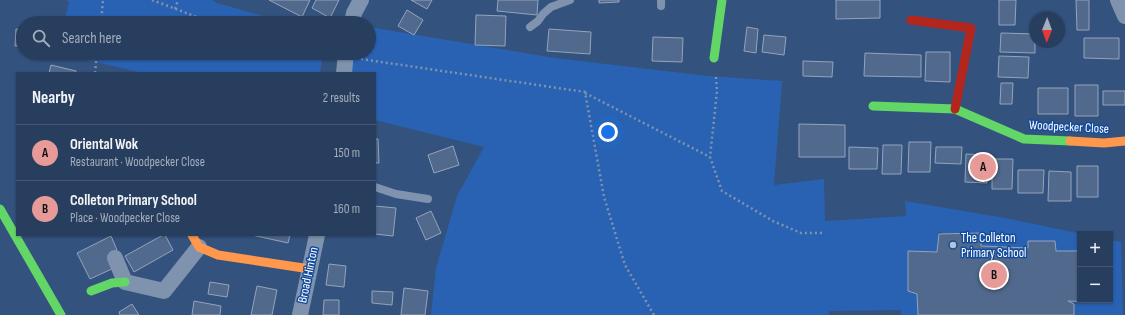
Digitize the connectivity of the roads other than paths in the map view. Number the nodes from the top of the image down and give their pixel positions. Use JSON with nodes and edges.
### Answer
{"nodes":[{"id":1,"x":361,"y":0,"type":"edge"},
{"id":2,"x":570,"y":0,"type":"edge"},
{"id":3,"x":722,"y":0,"type":"edge"},
{"id":4,"x":1118,"y":0,"type":"edge"},
{"id":5,"x":353,"y":16,"type":"edge"},
{"id":6,"x":1125,"y":16,"type":"edge"},
{"id":7,"x":911,"y":20,"type":"dead end"},
{"id":8,"x":530,"y":27,"type":"dead end"},
{"id":9,"x":714,"y":58,"type":"dead end"},
{"id":10,"x":345,"y":60,"type":"edge"},
{"id":11,"x":344,"y":72,"type":"edge"},
{"id":12,"x":873,"y":106,"type":"dead end"},
{"id":13,"x":955,"y":109,"type":"junction"},
{"id":14,"x":1125,"y":141,"type":"edge"},
{"id":15,"x":376,"y":188,"type":"edge"},
{"id":16,"x":428,"y":199,"type":"dead end"},
{"id":17,"x":0,"y":209,"type":"edge"},
{"id":18,"x":316,"y":236,"type":"edge"},
{"id":19,"x":196,"y":241,"type":"edge"},
{"id":20,"x":114,"y":258,"type":"dead end"},
{"id":21,"x":310,"y":269,"type":"junction"},
{"id":22,"x":125,"y":282,"type":"junction"},
{"id":23,"x":91,"y":291,"type":"dead end"},
{"id":24,"x":61,"y":315,"type":"edge"},
{"id":25,"x":300,"y":315,"type":"edge"}],
"edges":[{"from":1,"to":5,"type":"street"},
{"from":2,"to":8,"type":"lane"},
{"from":3,"to":9,"type":"street"},
{"from":4,"to":6,"type":"street"},
{"from":7,"to":13,"type":"street"},
{"from":10,"to":11,"type":"street"},
{"from":12,"to":13,"type":"street","name":"Woodpecker Close"},
{"from":13,"to":14,"type":"street","name":"Woodpecker Close"},
{"from":15,"to":16,"type":"lane"},
{"from":17,"to":24,"type":"street"},
{"from":18,"to":21,"type":"street","name":"Broad Hinton"},
{"from":19,"to":21,"type":"street"},
{"from":19,"to":22,"type":"street"},
{"from":20,"to":22,"type":"street"},
{"from":21,"to":25,"type":"street","name":"Broad Hinton"},
{"from":22,"to":23,"type":"street"}]}
